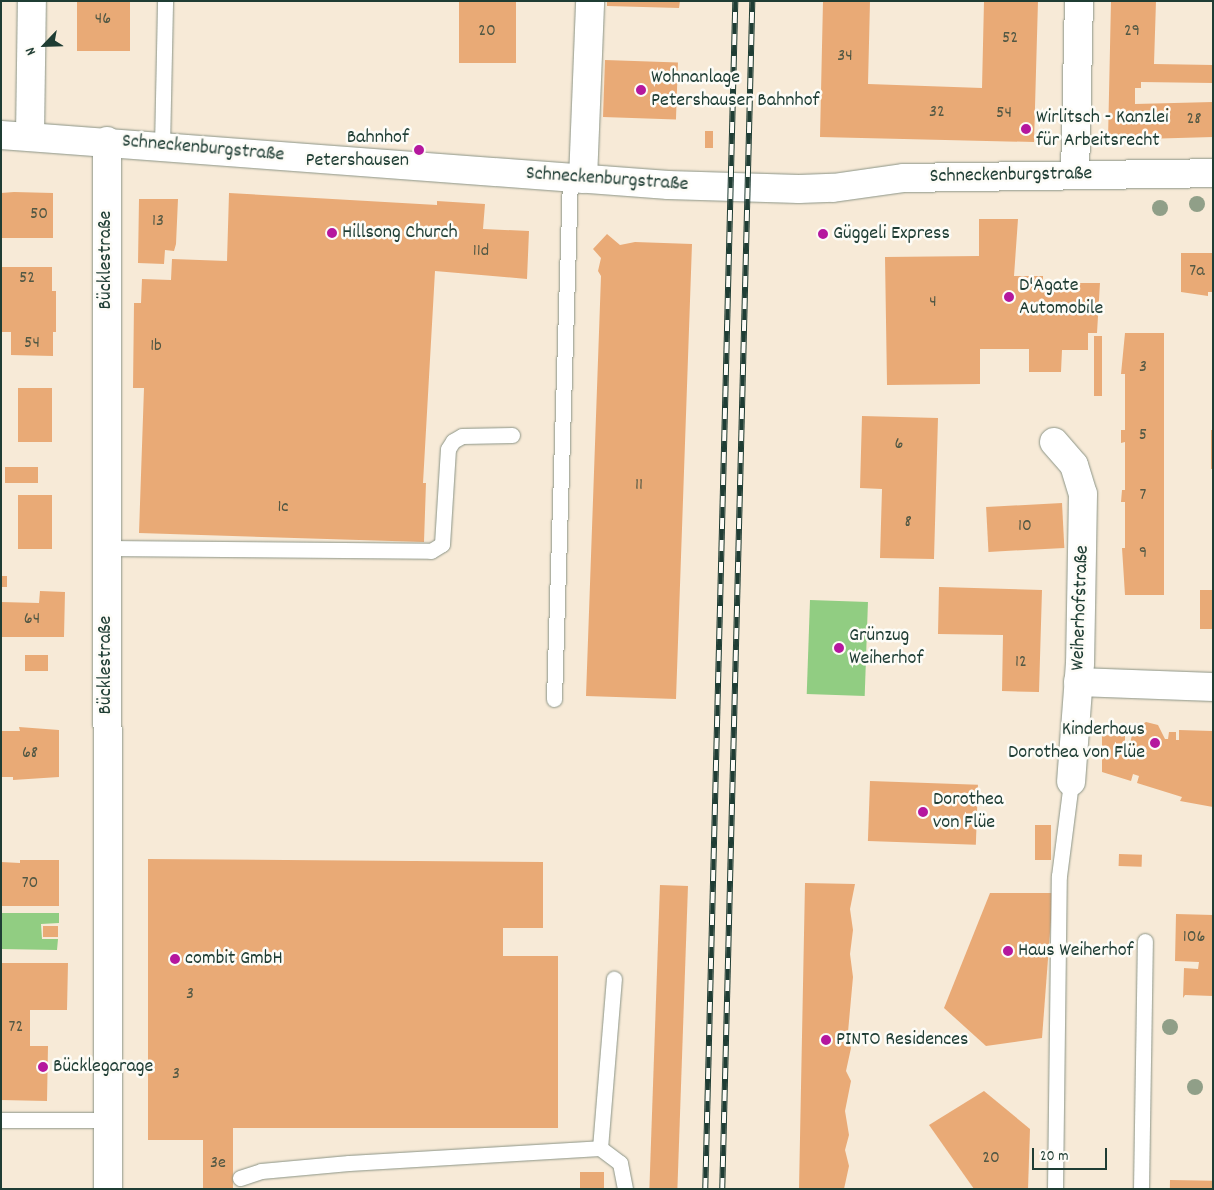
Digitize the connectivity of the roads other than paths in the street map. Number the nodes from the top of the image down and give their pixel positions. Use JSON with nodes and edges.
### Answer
{"nodes":[{"id":1,"x":32,"y":1,"type":"edge"},
{"id":2,"x":164,"y":1,"type":"edge"},
{"id":3,"x":590,"y":1,"type":"edge"},
{"id":4,"x":1080,"y":1,"type":"edge"},
{"id":5,"x":1,"y":135,"type":"edge"},
{"id":6,"x":30,"y":136,"type":"junction"},
{"id":7,"x":107,"y":141,"type":"junction"},
{"id":8,"x":162,"y":147,"type":"junction"},
{"id":9,"x":1213,"y":173,"type":"edge"},
{"id":10,"x":1075,"y":176,"type":"junction"},
{"id":11,"x":577,"y":178,"type":"junction"},
{"id":12,"x":512,"y":435,"type":"dead end"},
{"id":13,"x":1054,"y":442,"type":"dead end"},
{"id":14,"x":106,"y":548,"type":"junction"},
{"id":15,"x":1078,"y":682,"type":"junction"},
{"id":16,"x":1213,"y":687,"type":"edge"},
{"id":17,"x":554,"y":698,"type":"dead end"},
{"id":18,"x":1071,"y":782,"type":"joint"},
{"id":19,"x":1145,"y":941,"type":"dead end"},
{"id":20,"x":614,"y":979,"type":"dead end"},
{"id":21,"x":1,"y":1120,"type":"edge"},
{"id":22,"x":108,"y":1120,"type":"junction"},
{"id":23,"x":600,"y":1148,"type":"junction"},
{"id":24,"x":240,"y":1178,"type":"dead end"},
{"id":25,"x":108,"y":1189,"type":"edge"},
{"id":26,"x":625,"y":1189,"type":"edge"},
{"id":27,"x":1055,"y":1189,"type":"edge"},
{"id":28,"x":1141,"y":1189,"type":"edge"}],
"edges":[{"from":1,"to":6,"type":"street"},
{"from":2,"to":8,"type":"lane"},
{"from":3,"to":11,"type":"street"},
{"from":4,"to":10,"type":"street"},
{"from":5,"to":6,"type":"street","name":"Schneckenburgstraße"},
{"from":6,"to":7,"type":"street","name":"Schneckenburgstraße"},
{"from":7,"to":8,"type":"street","name":"Schneckenburgstraße"},
{"from":7,"to":14,"type":"street","name":"Bücklestraße"},
{"from":8,"to":11,"type":"street","name":"Schneckenburgstraße"},
{"from":9,"to":10,"type":"street","name":"Schneckenburgstraße"},
{"from":10,"to":11,"type":"street","name":"Schneckenburgstraße"},
{"from":11,"to":17,"type":"lane"},
{"from":12,"to":14,"type":"lane"},
{"from":13,"to":15,"type":"street","name":"Weiherhofstraße"},
{"from":14,"to":22,"type":"street","name":"Bücklestraße"},
{"from":15,"to":16,"type":"street"},
{"from":15,"to":18,"type":"street","name":"Weiherhofstraße"},
{"from":18,"to":27,"type":"lane"},
{"from":19,"to":28,"type":"lane"},
{"from":20,"to":23,"type":"lane"},
{"from":21,"to":22,"type":"lane"},
{"from":22,"to":25,"type":"street","name":"Bücklestraße"},
{"from":23,"to":24,"type":"lane"},
{"from":23,"to":26,"type":"lane"}]}
